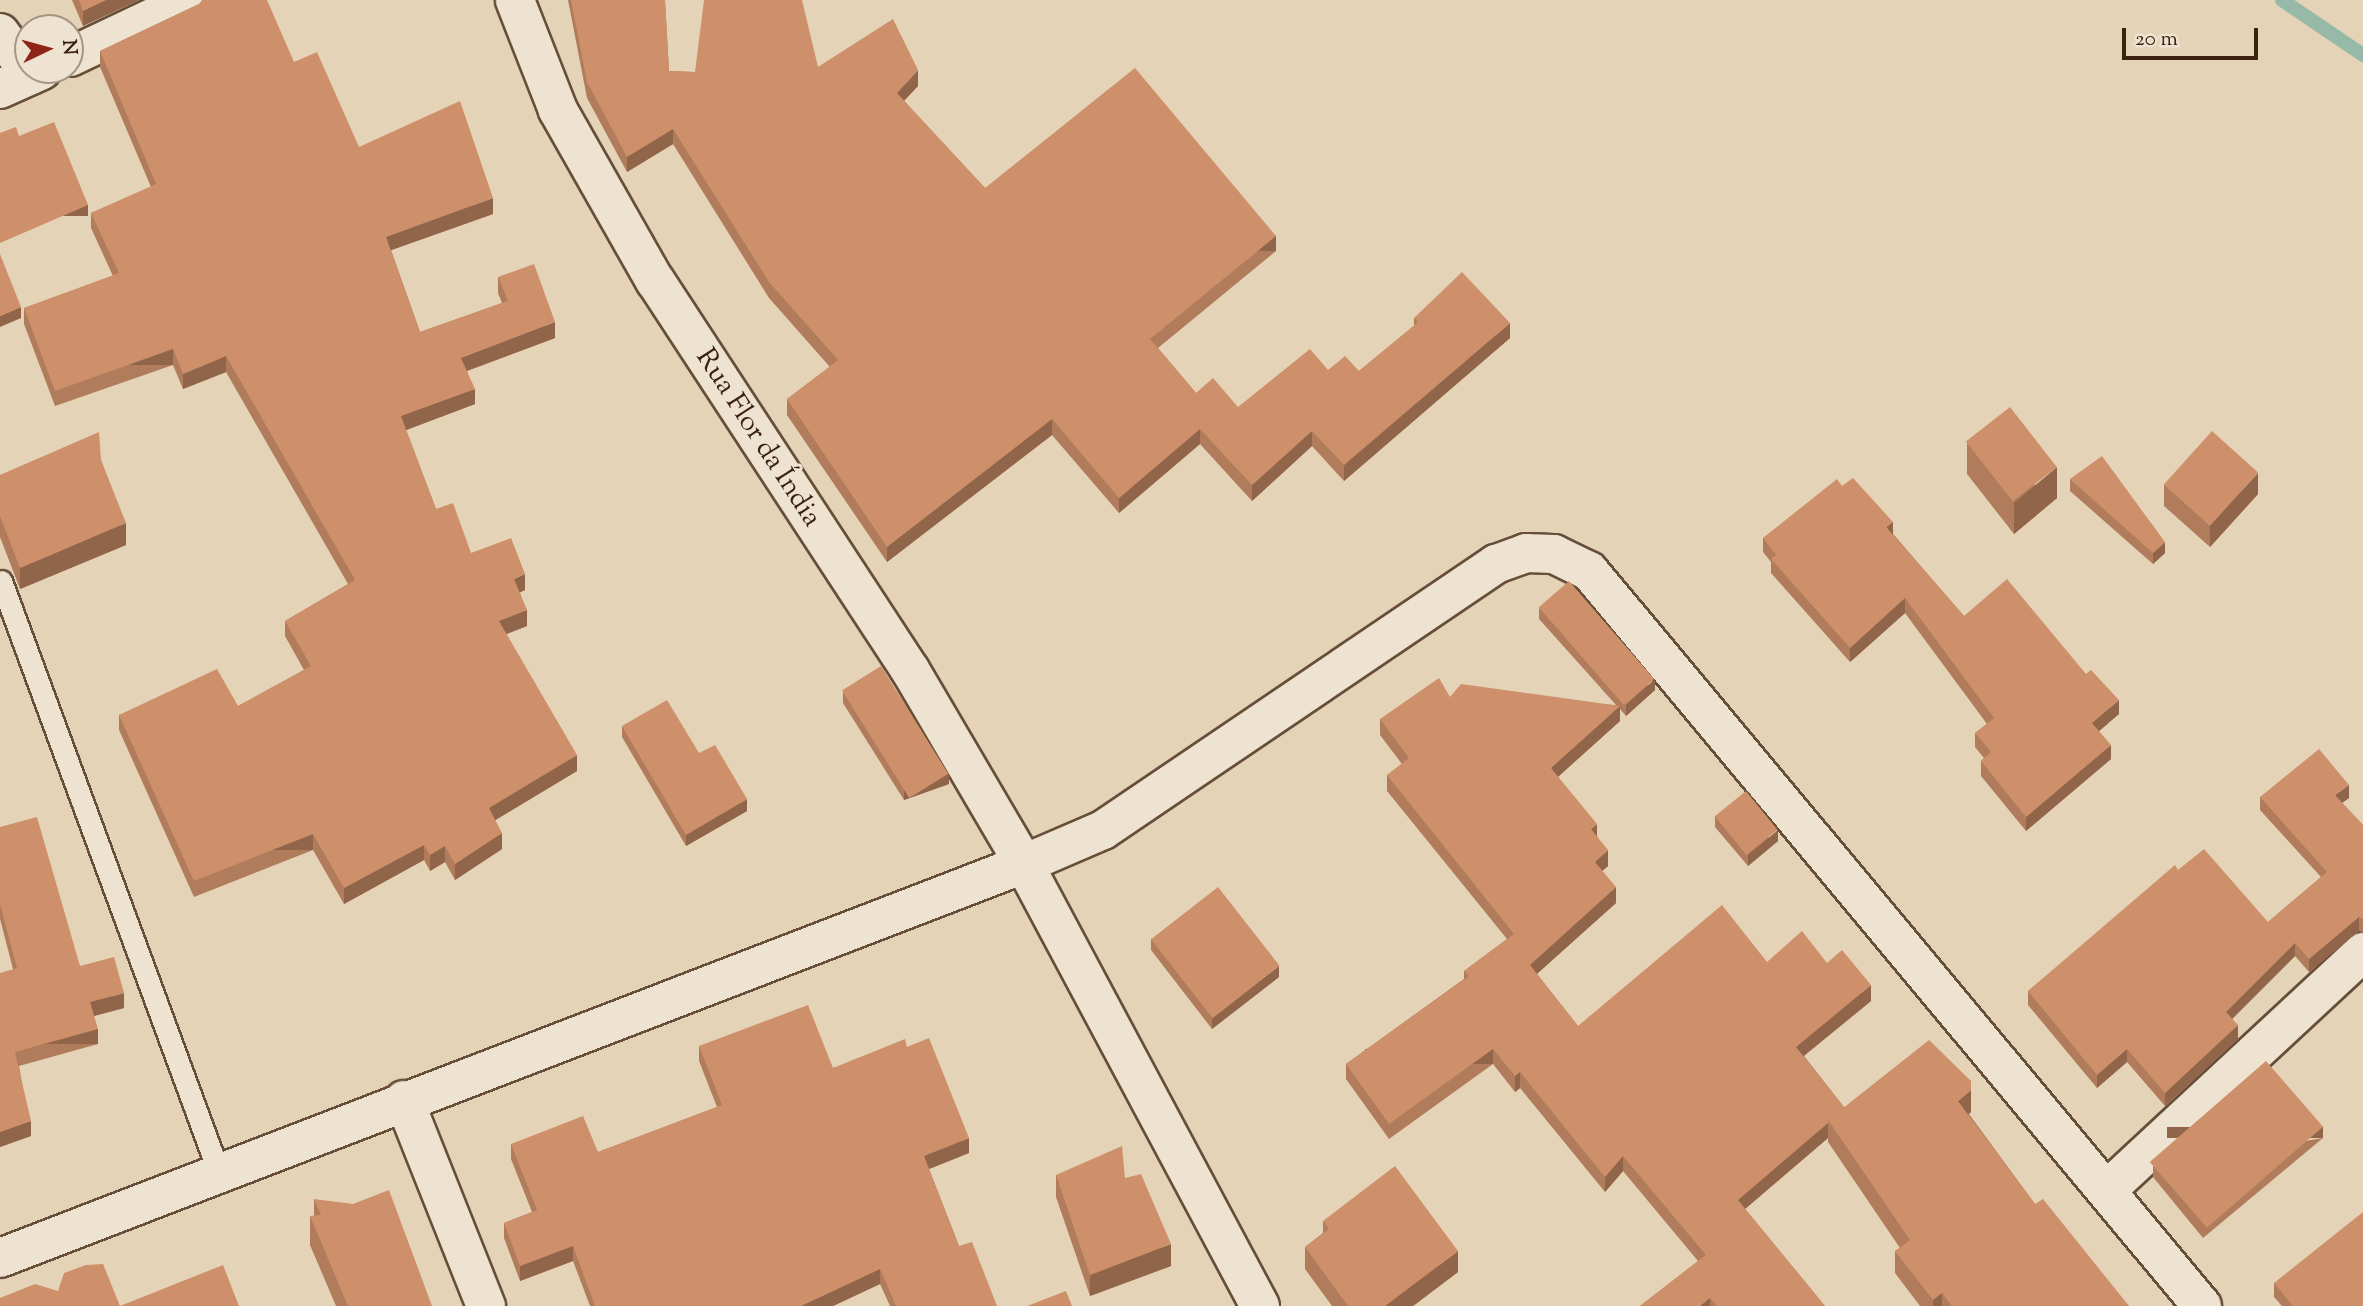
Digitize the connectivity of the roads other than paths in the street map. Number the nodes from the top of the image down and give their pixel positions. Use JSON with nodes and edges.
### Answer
{"nodes":[{"id":1,"x":190,"y":0,"type":"edge"},
{"id":2,"x":515,"y":0,"type":"edge"},
{"id":3,"x":0,"y":33,"type":"edge"},
{"id":4,"x":84,"y":50,"type":"edge"},
{"id":5,"x":14,"y":59,"type":"edge"},
{"id":6,"x":1,"y":581,"type":"edge"},
{"id":7,"x":1024,"y":864,"type":"junction"},
{"id":8,"x":2363,"y":952,"type":"edge"},
{"id":9,"x":404,"y":1100,"type":"junction"},
{"id":10,"x":219,"y":1172,"type":"junction"},
{"id":11,"x":2107,"y":1190,"type":"junction"},
{"id":12,"x":0,"y":1258,"type":"edge"},
{"id":13,"x":486,"y":1306,"type":"edge"},
{"id":14,"x":1260,"y":1306,"type":"edge"},
{"id":15,"x":2202,"y":1306,"type":"edge"}],
"edges":[{"from":1,"to":4,"type":"street"},
{"from":2,"to":7,"type":"street","name":"Rua Flor da Índia"},
{"from":3,"to":5,"type":"street"},
{"from":6,"to":10,"type":"lane"},
{"from":7,"to":9,"type":"street"},
{"from":7,"to":11,"type":"street"},
{"from":7,"to":14,"type":"street","name":"Rua Flor da Índia"},
{"from":8,"to":11,"type":"street"},
{"from":9,"to":10,"type":"street"},
{"from":9,"to":13,"type":"street"},
{"from":10,"to":12,"type":"street"},
{"from":11,"to":15,"type":"street"}]}
